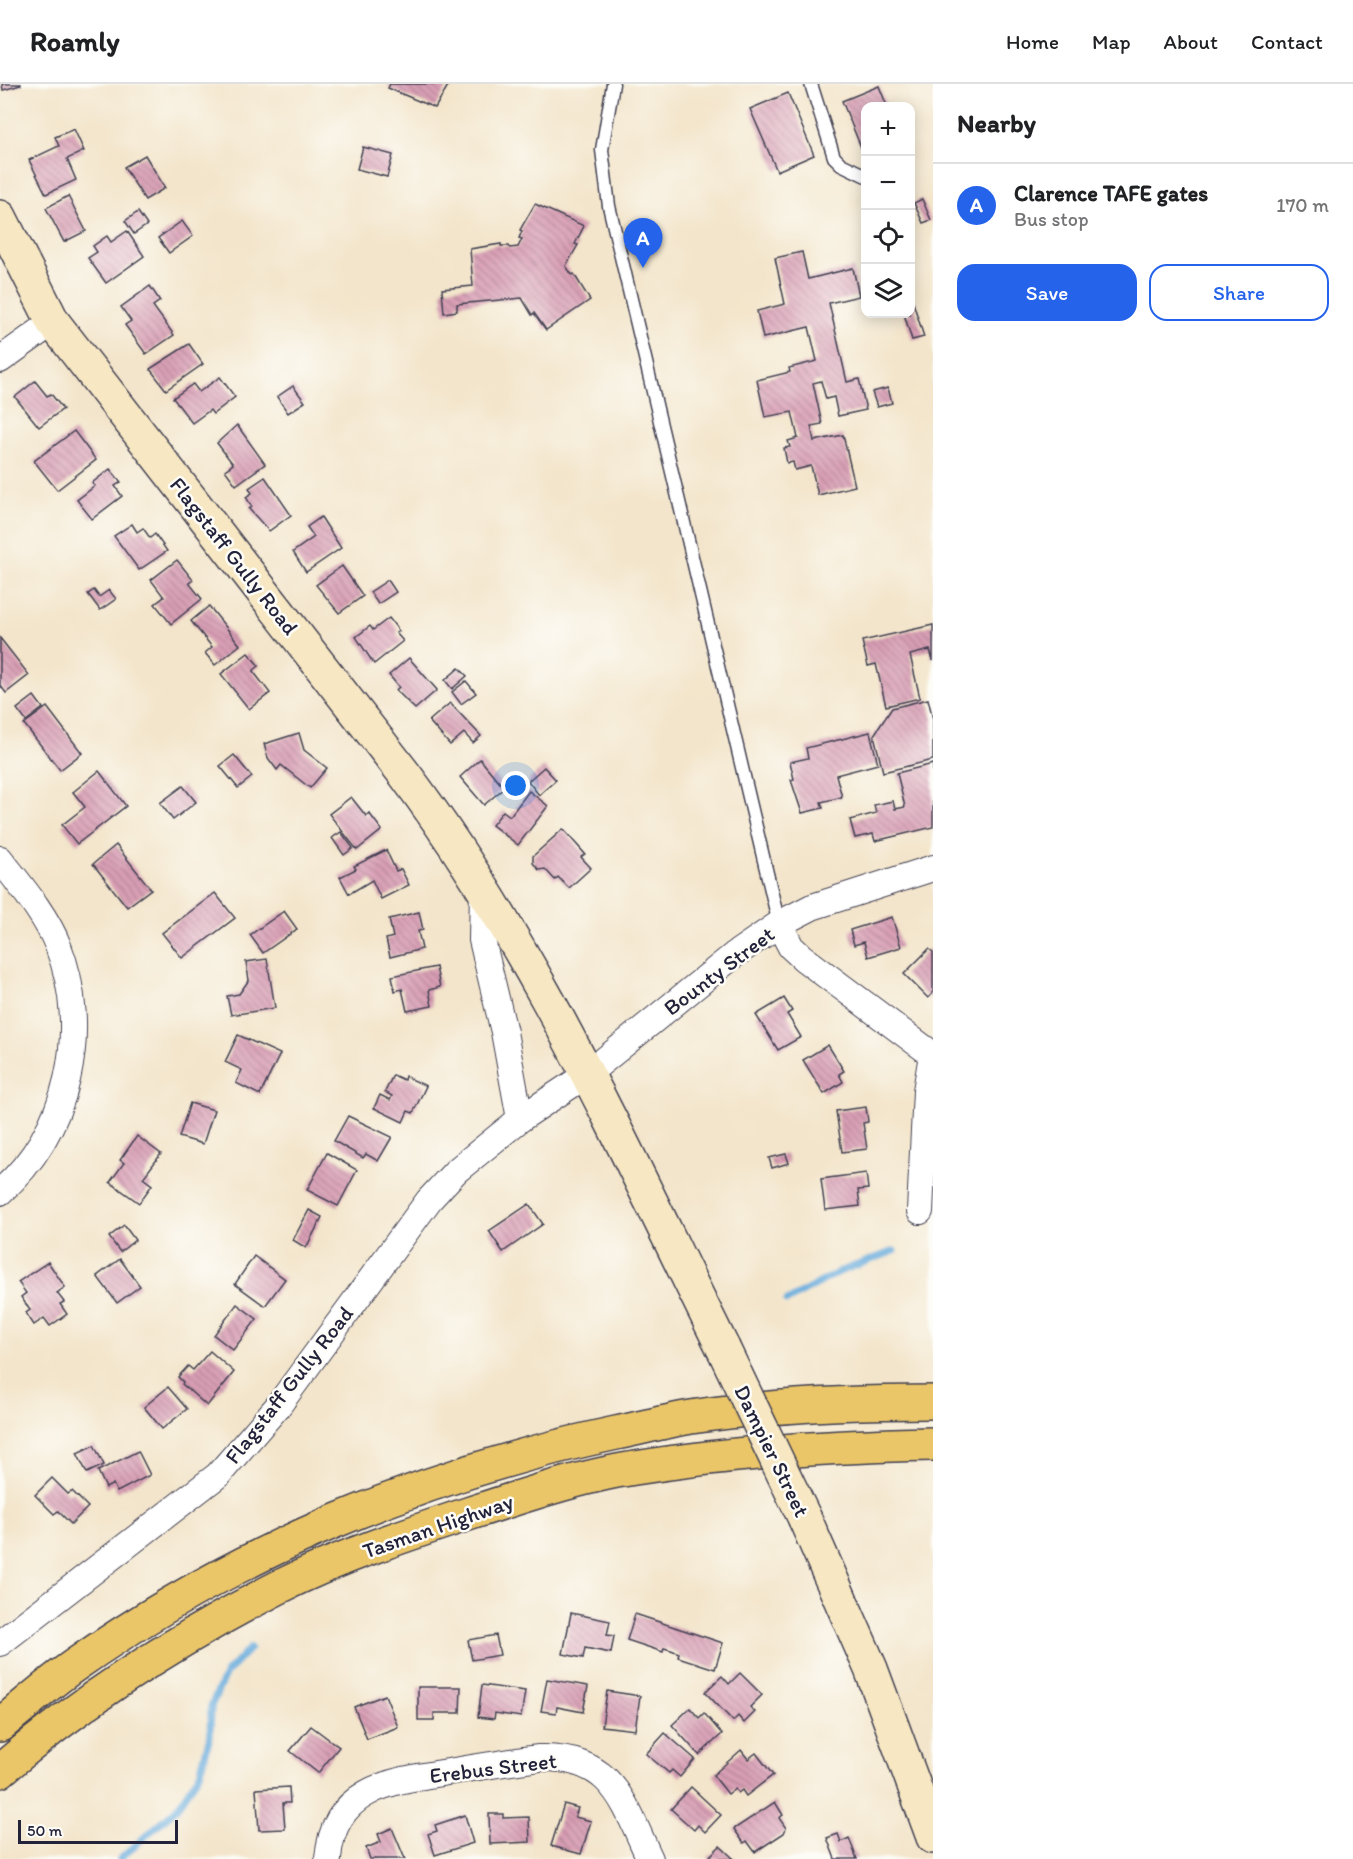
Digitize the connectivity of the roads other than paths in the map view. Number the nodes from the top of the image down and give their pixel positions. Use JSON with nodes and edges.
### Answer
{"nodes":[{"id":1,"x":614,"y":84,"type":"edge"},
{"id":2,"x":812,"y":84,"type":"edge"},
{"id":3,"x":861,"y":174,"type":"edge"},
{"id":4,"x":0,"y":217,"type":"edge"},
{"id":5,"x":53,"y":322,"type":"junction"},
{"id":6,"x":0,"y":360,"type":"edge"},
{"id":7,"x":0,"y":860,"type":"edge"},
{"id":8,"x":933,"y":868,"type":"edge"},
{"id":9,"x":483,"y":888,"type":"junction"},
{"id":10,"x":779,"y":924,"type":"junction"},
{"id":11,"x":933,"y":1055,"type":"edge"},
{"id":12,"x":586,"y":1075,"type":"junction"},
{"id":13,"x":520,"y":1119,"type":"junction"},
{"id":14,"x":0,"y":1192,"type":"edge"},
{"id":15,"x":920,"y":1211,"type":"dead end"},
{"id":16,"x":933,"y":1402,"type":"edge"},
{"id":17,"x":933,"y":1444,"type":"edge"},
{"id":18,"x":0,"y":1643,"type":"edge"},
{"id":19,"x":0,"y":1725,"type":"edge"},
{"id":20,"x":0,"y":1771,"type":"edge"},
{"id":21,"x":933,"y":1837,"type":"edge"},
{"id":22,"x":328,"y":1859,"type":"edge"},
{"id":23,"x":650,"y":1859,"type":"edge"}],
"edges":[{"from":1,"to":10,"type":"lane"},
{"from":2,"to":3,"type":"lane"},
{"from":4,"to":5,"type":"street","name":"Flagstaff Gully Road"},
{"from":5,"to":6,"type":"street"},
{"from":5,"to":9,"type":"street","name":"Flagstaff Gully Road"},
{"from":7,"to":14,"type":"street"},
{"from":8,"to":10,"type":"street"},
{"from":9,"to":12,"type":"street","name":"Flagstaff Gully Road"},
{"from":9,"to":13,"type":"street"},
{"from":10,"to":11,"type":"street","name":"Bounty Street"},
{"from":10,"to":12,"type":"street","name":"Bounty Street"},
{"from":11,"to":15,"type":"street","name":"Bounty Street"},
{"from":12,"to":13,"type":"street","name":"Flagstaff Gully Road"},
{"from":12,"to":21,"type":"street","name":"Dampier Street","bridge":true},
{"from":13,"to":18,"type":"street","name":"Flagstaff Gully Road"},
{"from":16,"to":19,"type":"highway","name":"Tasman Highway"},
{"from":17,"to":20,"type":"highway","name":"Tasman Highway"},
{"from":22,"to":23,"type":"street","name":"Erebus Street"}]}
